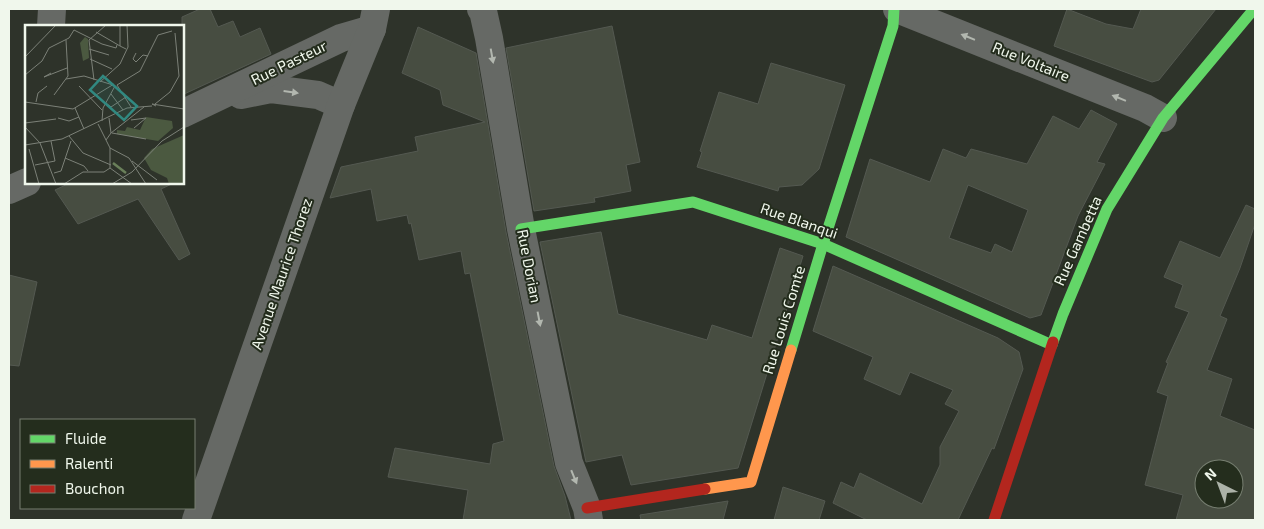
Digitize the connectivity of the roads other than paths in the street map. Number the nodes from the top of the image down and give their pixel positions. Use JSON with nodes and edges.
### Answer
{"nodes":[{"id":1,"x":52,"y":9,"type":"edge"},
{"id":2,"x":391,"y":9,"type":"edge"},
{"id":3,"x":481,"y":9,"type":"edge"},
{"id":4,"x":896,"y":9,"type":"edge"},
{"id":5,"x":1254,"y":9,"type":"edge"},
{"id":6,"x":374,"y":19,"type":"edge"},
{"id":7,"x":51,"y":25,"type":"edge"},
{"id":8,"x":209,"y":102,"type":"junction"},
{"id":9,"x":341,"y":105,"type":"junction"},
{"id":10,"x":184,"y":113,"type":"edge"},
{"id":11,"x":1163,"y":118,"type":"junction"},
{"id":12,"x":25,"y":183,"type":"edge"},
{"id":13,"x":9,"y":190,"type":"edge"},
{"id":14,"x":521,"y":228,"type":"junction"},
{"id":15,"x":823,"y":244,"type":"junction"},
{"id":16,"x":1052,"y":345,"type":"junction"},
{"id":17,"x":588,"y":514,"type":"edge"},
{"id":18,"x":196,"y":520,"type":"edge"},
{"id":19,"x":994,"y":520,"type":"edge"}],
"edges":[{"from":1,"to":7,"type":"street"},
{"from":2,"to":6,"type":"street","name":"Avenue Maurice Thorez"},
{"from":3,"to":14,"type":"street","name":"Rue Dorian","one_way":true},
{"from":11,"to":4,"type":"street","name":"Rue Voltaire","one_way":true},
{"from":4,"to":15,"type":"street","name":"Rue Louis Comte"},
{"from":5,"to":11,"type":"street","name":"Rue Gambetta"},
{"from":6,"to":8,"type":"street","name":"Rue Pasteur"},
{"from":6,"to":9,"type":"street","name":"Avenue Maurice Thorez"},
{"from":8,"to":9,"type":"street","name":"Rue Pasteur","one_way":true},
{"from":8,"to":10,"type":"street","name":"Rue Pasteur"},
{"from":9,"to":18,"type":"street","name":"Avenue Maurice Thorez"},
{"from":11,"to":16,"type":"street","name":"Rue Gambetta"},
{"from":12,"to":13,"type":"street"},
{"from":14,"to":15,"type":"street","name":"Rue Blanqui"},
{"from":14,"to":17,"type":"street","name":"Rue Dorian","one_way":true},
{"from":15,"to":16,"type":"street","name":"Rue Blanqui"},
{"from":15,"to":17,"type":"street","name":"Rue Louis Comte"},
{"from":16,"to":19,"type":"street","name":"Rue Gambetta"}]}
